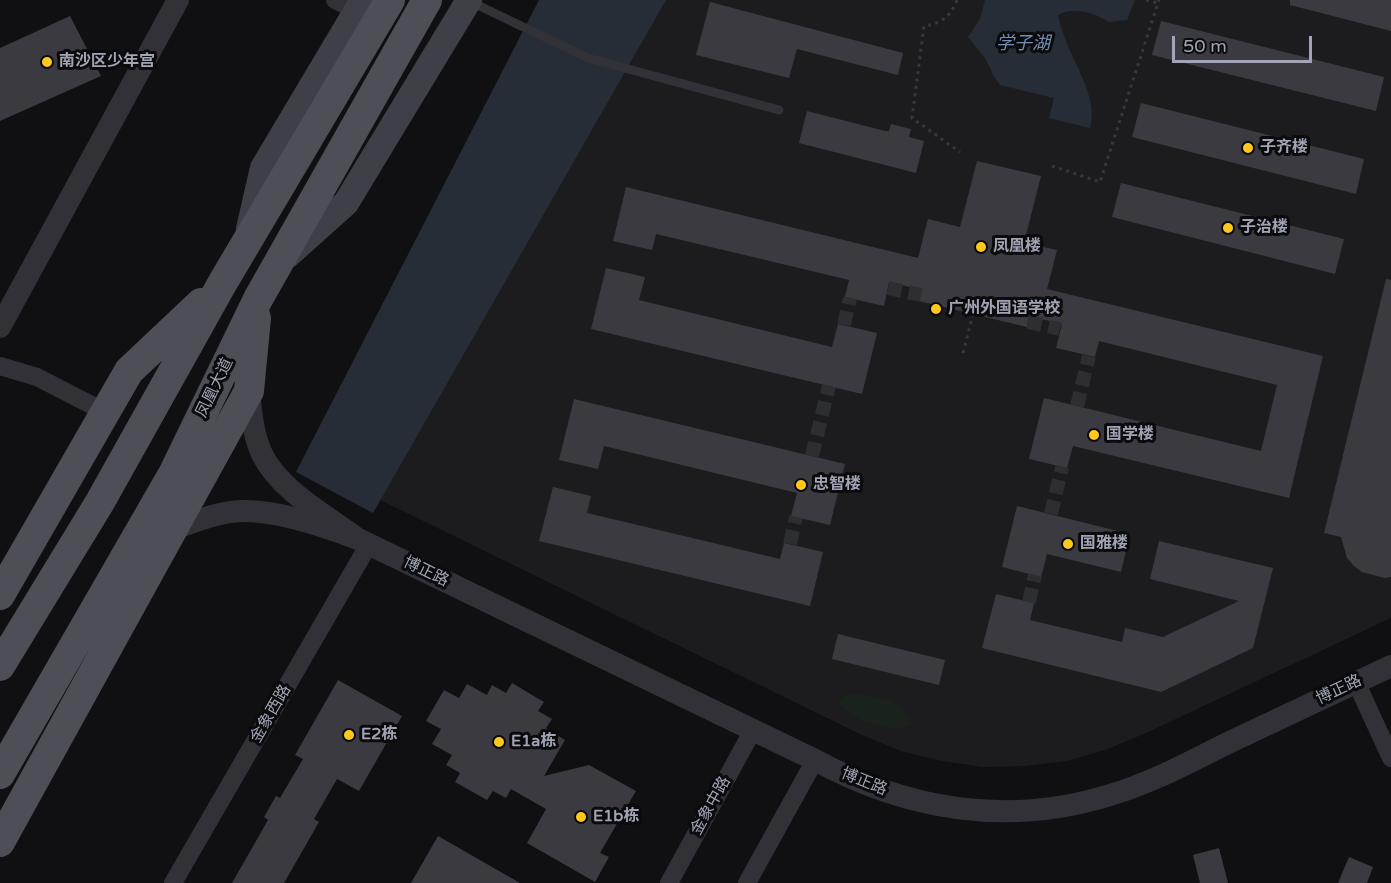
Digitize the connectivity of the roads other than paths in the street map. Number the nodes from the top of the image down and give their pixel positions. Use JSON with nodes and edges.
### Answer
{"nodes":[{"id":1,"x":178,"y":0,"type":"edge"},
{"id":2,"x":390,"y":0,"type":"edge"},
{"id":3,"x":427,"y":0,"type":"edge"},
{"id":4,"x":469,"y":1,"type":"edge"},
{"id":5,"x":352,"y":4,"type":"edge"},
{"id":6,"x":779,"y":110,"type":"dead end"},
{"id":7,"x":246,"y":243,"type":"junction"},
{"id":8,"x":278,"y":263,"type":"junction"},
{"id":9,"x":223,"y":282,"type":"junction"},
{"id":10,"x":258,"y":298,"type":"junction"},
{"id":11,"x":0,"y":327,"type":"edge"},
{"id":12,"x":0,"y":366,"type":"edge"},
{"id":13,"x":249,"y":391,"type":"junction"},
{"id":14,"x":105,"y":412,"type":"junction"},
{"id":15,"x":173,"y":529,"type":"junction"},
{"id":16,"x":364,"y":542,"type":"junction"},
{"id":17,"x":0,"y":595,"type":"edge"},
{"id":18,"x":0,"y":666,"type":"edge"},
{"id":19,"x":1391,"y":666,"type":"edge"},
{"id":20,"x":1356,"y":682,"type":"junction"},
{"id":21,"x":753,"y":730,"type":"junction"},
{"id":22,"x":1391,"y":758,"type":"edge"},
{"id":23,"x":815,"y":760,"type":"junction"},
{"id":24,"x":0,"y":774,"type":"edge"},
{"id":25,"x":0,"y":842,"type":"edge"},
{"id":26,"x":173,"y":883,"type":"edge"},
{"id":27,"x":669,"y":883,"type":"edge"},
{"id":28,"x":747,"y":883,"type":"edge"}],
"edges":[{"from":1,"to":11,"type":"street"},
{"from":2,"to":7,"type":"main road"},
{"from":3,"to":8,"type":"main road","name":"凤凰大道"},
{"from":4,"to":6,"type":"lane"},
{"from":4,"to":8,"type":"main road"},
{"from":5,"to":7,"type":"main road"},
{"from":7,"to":9,"type":"main road"},
{"from":8,"to":10,"type":"main road","name":"凤凰大道"},
{"from":9,"to":14,"type":"main road"},
{"from":9,"to":18,"type":"main road"},
{"from":10,"to":13,"type":"main road"},
{"from":10,"to":24,"type":"main road","name":"凤凰大道"},
{"from":12,"to":14,"type":"street"},
{"from":13,"to":15,"type":"main road"},
{"from":13,"to":16,"type":"street"},
{"from":14,"to":17,"type":"main road"},
{"from":15,"to":16,"type":"street"},
{"from":15,"to":25,"type":"main road"},
{"from":16,"to":21,"type":"street","name":"博正路"},
{"from":16,"to":26,"type":"street","name":"金象西路"},
{"from":19,"to":20,"type":"street","name":"博正路"},
{"from":20,"to":22,"type":"street"},
{"from":20,"to":23,"type":"street","name":"博正路"},
{"from":21,"to":23,"type":"street","name":"博正路"},
{"from":21,"to":27,"type":"street","name":"金象中路"},
{"from":23,"to":28,"type":"street"}]}
